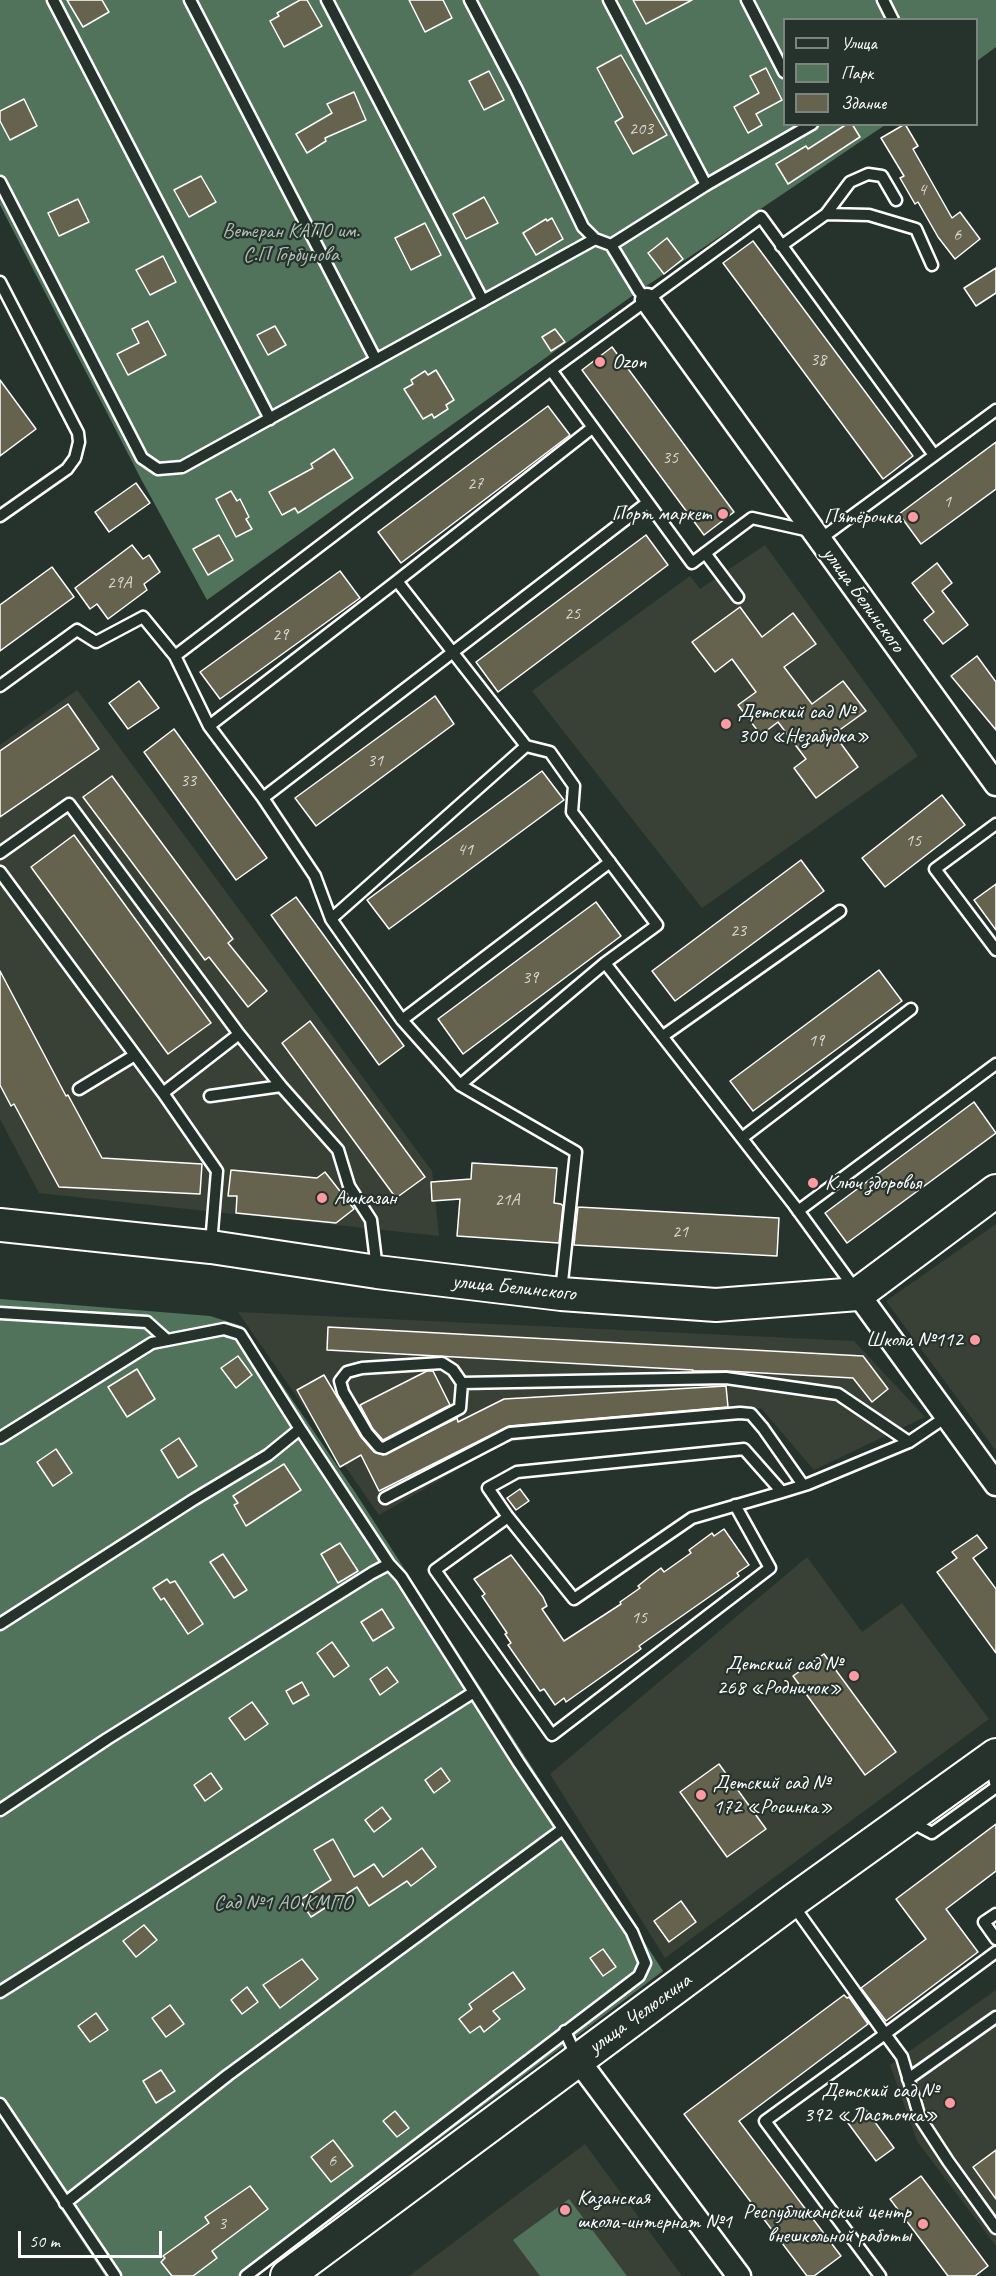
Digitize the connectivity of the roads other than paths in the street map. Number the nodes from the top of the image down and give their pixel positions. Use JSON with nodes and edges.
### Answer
{"nodes":[{"id":1,"x":53,"y":0,"type":"edge"},
{"id":2,"x":190,"y":0,"type":"edge"},
{"id":3,"x":327,"y":0,"type":"edge"},
{"id":4,"x":470,"y":0,"type":"edge"},
{"id":5,"x":609,"y":0,"type":"edge"},
{"id":6,"x":747,"y":0,"type":"edge"},
{"id":7,"x":883,"y":0,"type":"edge"},
{"id":8,"x":892,"y":18,"type":"edge"},
{"id":9,"x":783,"y":70,"type":"edge"},
{"id":10,"x":809,"y":126,"type":"edge"},
{"id":11,"x":0,"y":182,"type":"edge"},
{"id":12,"x":706,"y":185,"type":"junction"},
{"id":13,"x":896,"y":200,"type":"dead end"},
{"id":14,"x":826,"y":214,"type":"junction"},
{"id":15,"x":595,"y":239,"type":"junction"},
{"id":16,"x":611,"y":245,"type":"junction"},
{"id":17,"x":781,"y":246,"type":"junction"},
{"id":18,"x":932,"y":265,"type":"dead end"},
{"id":19,"x":0,"y":282,"type":"edge"},
{"id":20,"x":646,"y":300,"type":"junction"},
{"id":21,"x":483,"y":301,"type":"junction"},
{"id":22,"x":376,"y":360,"type":"junction"},
{"id":23,"x":551,"y":370,"type":"junction"},
{"id":24,"x":996,"y":410,"type":"edge"},
{"id":25,"x":270,"y":419,"type":"junction"},
{"id":26,"x":592,"y":428,"type":"junction"},
{"id":27,"x":934,"y":455,"type":"junction"},
{"id":28,"x":647,"y":503,"type":"junction"},
{"id":29,"x":0,"y":516,"type":"edge"},
{"id":30,"x":816,"y":536,"type":"junction"},
{"id":31,"x":705,"y":553,"type":"junction"},
{"id":32,"x":397,"y":581,"type":"junction"},
{"id":33,"x":738,"y":597,"type":"dead end"},
{"id":34,"x":452,"y":652,"type":"junction"},
{"id":35,"x":175,"y":656,"type":"junction"},
{"id":36,"x":0,"y":686,"type":"edge"},
{"id":37,"x":209,"y":726,"type":"junction"},
{"id":38,"x":526,"y":746,"type":"junction"},
{"id":39,"x":996,"y":784,"type":"edge"},
{"id":40,"x":263,"y":798,"type":"junction"},
{"id":41,"x":996,"y":824,"type":"edge"},
{"id":42,"x":0,"y":853,"type":"edge"},
{"id":43,"x":610,"y":862,"type":"junction"},
{"id":44,"x":0,"y":872,"type":"edge"},
{"id":45,"x":840,"y":911,"type":"dead end"},
{"id":46,"x":331,"y":919,"type":"junction"},
{"id":47,"x":996,"y":950,"type":"edge"},
{"id":48,"x":605,"y":963,"type":"junction"},
{"id":49,"x":911,"y":1010,"type":"dead end"},
{"id":50,"x":402,"y":1020,"type":"junction"},
{"id":51,"x":239,"y":1034,"type":"junction"},
{"id":52,"x":663,"y":1036,"type":"junction"},
{"id":53,"x":135,"y":1055,"type":"junction"},
{"id":54,"x":996,"y":1064,"type":"edge"},
{"id":55,"x":460,"y":1085,"type":"junction"},
{"id":56,"x":281,"y":1086,"type":"junction"},
{"id":57,"x":79,"y":1089,"type":"dead end"},
{"id":58,"x":163,"y":1093,"type":"junction"},
{"id":59,"x":210,"y":1096,"type":"dead end"},
{"id":60,"x":742,"y":1138,"type":"junction"},
{"id":61,"x":996,"y":1191,"type":"edge"},
{"id":62,"x":798,"y":1210,"type":"junction"},
{"id":63,"x":0,"y":1225,"type":"edge"},
{"id":64,"x":210,"y":1247,"type":"junction"},
{"id":65,"x":377,"y":1272,"type":"junction"},
{"id":66,"x":561,"y":1294,"type":"junction"},
{"id":67,"x":858,"y":1294,"type":"junction"},
{"id":68,"x":0,"y":1313,"type":"edge"},
{"id":69,"x":167,"y":1340,"type":"junction"},
{"id":70,"x":462,"y":1383,"type":"junction"},
{"id":71,"x":946,"y":1417,"type":"junction"},
{"id":72,"x":300,"y":1430,"type":"junction"},
{"id":73,"x":0,"y":1438,"type":"edge"},
{"id":74,"x":909,"y":1442,"type":"junction"},
{"id":75,"x":803,"y":1485,"type":"junction"},
{"id":76,"x":996,"y":1485,"type":"edge"},
{"id":77,"x":782,"y":1492,"type":"junction"},
{"id":78,"x":385,"y":1498,"type":"dead end"},
{"id":79,"x":735,"y":1505,"type":"junction"},
{"id":80,"x":508,"y":1517,"type":"junction"},
{"id":81,"x":389,"y":1564,"type":"junction"},
{"id":82,"x":0,"y":1624,"type":"edge"},
{"id":83,"x":474,"y":1692,"type":"junction"},
{"id":84,"x":993,"y":1757,"type":"edge"},
{"id":85,"x":0,"y":1810,"type":"edge"},
{"id":86,"x":562,"y":1829,"type":"junction"},
{"id":87,"x":791,"y":1902,"type":"junction"},
{"id":88,"x":996,"y":1914,"type":"edge"},
{"id":89,"x":996,"y":1939,"type":"edge"},
{"id":90,"x":996,"y":1952,"type":"edge"},
{"id":91,"x":0,"y":1992,"type":"edge"},
{"id":92,"x":996,"y":2017,"type":"edge"},
{"id":93,"x":565,"y":2031,"type":"junction"},
{"id":94,"x":885,"y":2034,"type":"junction"},
{"id":95,"x":578,"y":2060,"type":"junction"},
{"id":96,"x":908,"y":2079,"type":"junction"},
{"id":97,"x":0,"y":2104,"type":"edge"},
{"id":98,"x":65,"y":2203,"type":"junction"},
{"id":99,"x":996,"y":2228,"type":"edge"},
{"id":100,"x":875,"y":2274,"type":"edge"},
{"id":101,"x":116,"y":2276,"type":"edge"},
{"id":102,"x":246,"y":2276,"type":"edge"},
{"id":103,"x":287,"y":2276,"type":"edge"},
{"id":104,"x":739,"y":2276,"type":"edge"}],
"edges":[{"from":1,"to":25,"type":"lane"},
{"from":2,"to":22,"type":"lane"},
{"from":3,"to":21,"type":"lane"},
{"from":4,"to":15,"type":"lane"},
{"from":5,"to":12,"type":"lane"},
{"from":6,"to":9,"type":"lane"},
{"from":7,"to":8,"type":"lane"},
{"from":10,"to":12,"type":"lane"},
{"from":11,"to":25,"type":"lane"},
{"from":12,"to":16,"type":"lane"},
{"from":13,"to":14,"type":"lane"},
{"from":14,"to":17,"type":"lane"},
{"from":14,"to":18,"type":"lane"},
{"from":15,"to":16,"type":"lane"},
{"from":15,"to":21,"type":"lane"},
{"from":16,"to":20,"type":"lane"},
{"from":17,"to":20,"type":"lane"},
{"from":17,"to":27,"type":"lane"},
{"from":19,"to":29,"type":"lane"},
{"from":20,"to":23,"type":"lane"},
{"from":20,"to":30,"type":"street","name":"улица Белинского"},
{"from":21,"to":22,"type":"lane"},
{"from":22,"to":25,"type":"lane"},
{"from":23,"to":26,"type":"lane"},
{"from":23,"to":35,"type":"lane"},
{"from":24,"to":27,"type":"lane"},
{"from":26,"to":28,"type":"lane"},
{"from":26,"to":32,"type":"lane"},
{"from":27,"to":30,"type":"lane"},
{"from":28,"to":31,"type":"lane"},
{"from":28,"to":34,"type":"lane"},
{"from":30,"to":31,"type":"lane"},
{"from":30,"to":39,"type":"street","name":"улица Белинского"},
{"from":31,"to":33,"type":"lane"},
{"from":32,"to":34,"type":"lane"},
{"from":32,"to":37,"type":"lane"},
{"from":34,"to":38,"type":"lane"},
{"from":34,"to":40,"type":"lane"},
{"from":35,"to":36,"type":"lane"},
{"from":35,"to":37,"type":"lane"},
{"from":37,"to":40,"type":"lane"},
{"from":38,"to":43,"type":"lane"},
{"from":38,"to":46,"type":"lane"},
{"from":40,"to":46,"type":"lane"},
{"from":41,"to":47,"type":"lane"},
{"from":42,"to":51,"type":"lane"},
{"from":43,"to":48,"type":"lane"},
{"from":43,"to":50,"type":"lane"},
{"from":44,"to":53,"type":"lane"},
{"from":45,"to":52,"type":"lane"},
{"from":46,"to":50,"type":"lane"},
{"from":48,"to":52,"type":"lane"},
{"from":48,"to":55,"type":"lane"},
{"from":49,"to":60,"type":"lane"},
{"from":50,"to":55,"type":"lane"},
{"from":51,"to":56,"type":"lane"},
{"from":51,"to":58,"type":"lane"},
{"from":52,"to":60,"type":"lane"},
{"from":53,"to":57,"type":"lane"},
{"from":53,"to":58,"type":"lane"},
{"from":54,"to":62,"type":"lane"},
{"from":55,"to":66,"type":"lane"},
{"from":56,"to":59,"type":"lane"},
{"from":56,"to":65,"type":"lane"},
{"from":58,"to":64,"type":"lane"},
{"from":60,"to":62,"type":"lane"},
{"from":61,"to":67,"type":"street"},
{"from":62,"to":67,"type":"lane"},
{"from":63,"to":64,"type":"street","name":"улица Белинского"},
{"from":64,"to":65,"type":"street","name":"улица Белинского"},
{"from":65,"to":66,"type":"street","name":"улица Белинского"},
{"from":66,"to":67,"type":"street","name":"улица Белинского"},
{"from":67,"to":71,"type":"street"},
{"from":68,"to":69,"type":"lane"},
{"from":69,"to":72,"type":"lane"},
{"from":69,"to":73,"type":"lane"},
{"from":70,"to":70,"type":"lane"},
{"from":70,"to":74,"type":"lane"},
{"from":71,"to":74,"type":"lane"},
{"from":71,"to":76,"type":"street"},
{"from":72,"to":81,"type":"lane"},
{"from":72,"to":82,"type":"lane"},
{"from":74,"to":75,"type":"lane"},
{"from":75,"to":77,"type":"lane"},
{"from":75,"to":78,"type":"lane"},
{"from":77,"to":79,"type":"lane"},
{"from":77,"to":80,"type":"lane"},
{"from":79,"to":80,"type":"lane"},
{"from":79,"to":80,"type":"lane"},
{"from":81,"to":83,"type":"lane"},
{"from":81,"to":85,"type":"lane"},
{"from":83,"to":86,"type":"lane"},
{"from":83,"to":91,"type":"lane"},
{"from":84,"to":87,"type":"street","name":"улица Челюскина"},
{"from":86,"to":93,"type":"lane"},
{"from":86,"to":98,"type":"lane"},
{"from":87,"to":94,"type":"lane"},
{"from":87,"to":95,"type":"street","name":"улица Челюскина"},
{"from":88,"to":89,"type":"lane"},
{"from":90,"to":94,"type":"lane"},
{"from":92,"to":96,"type":"lane"},
{"from":93,"to":95,"type":"lane"},
{"from":93,"to":102,"type":"lane"},
{"from":94,"to":96,"type":"lane"},
{"from":94,"to":100,"type":"lane"},
{"from":95,"to":103,"type":"street","name":"улица Челюскина"},
{"from":95,"to":104,"type":"street"},
{"from":96,"to":99,"type":"lane"},
{"from":97,"to":98,"type":"lane"},
{"from":98,"to":101,"type":"lane"}]}
